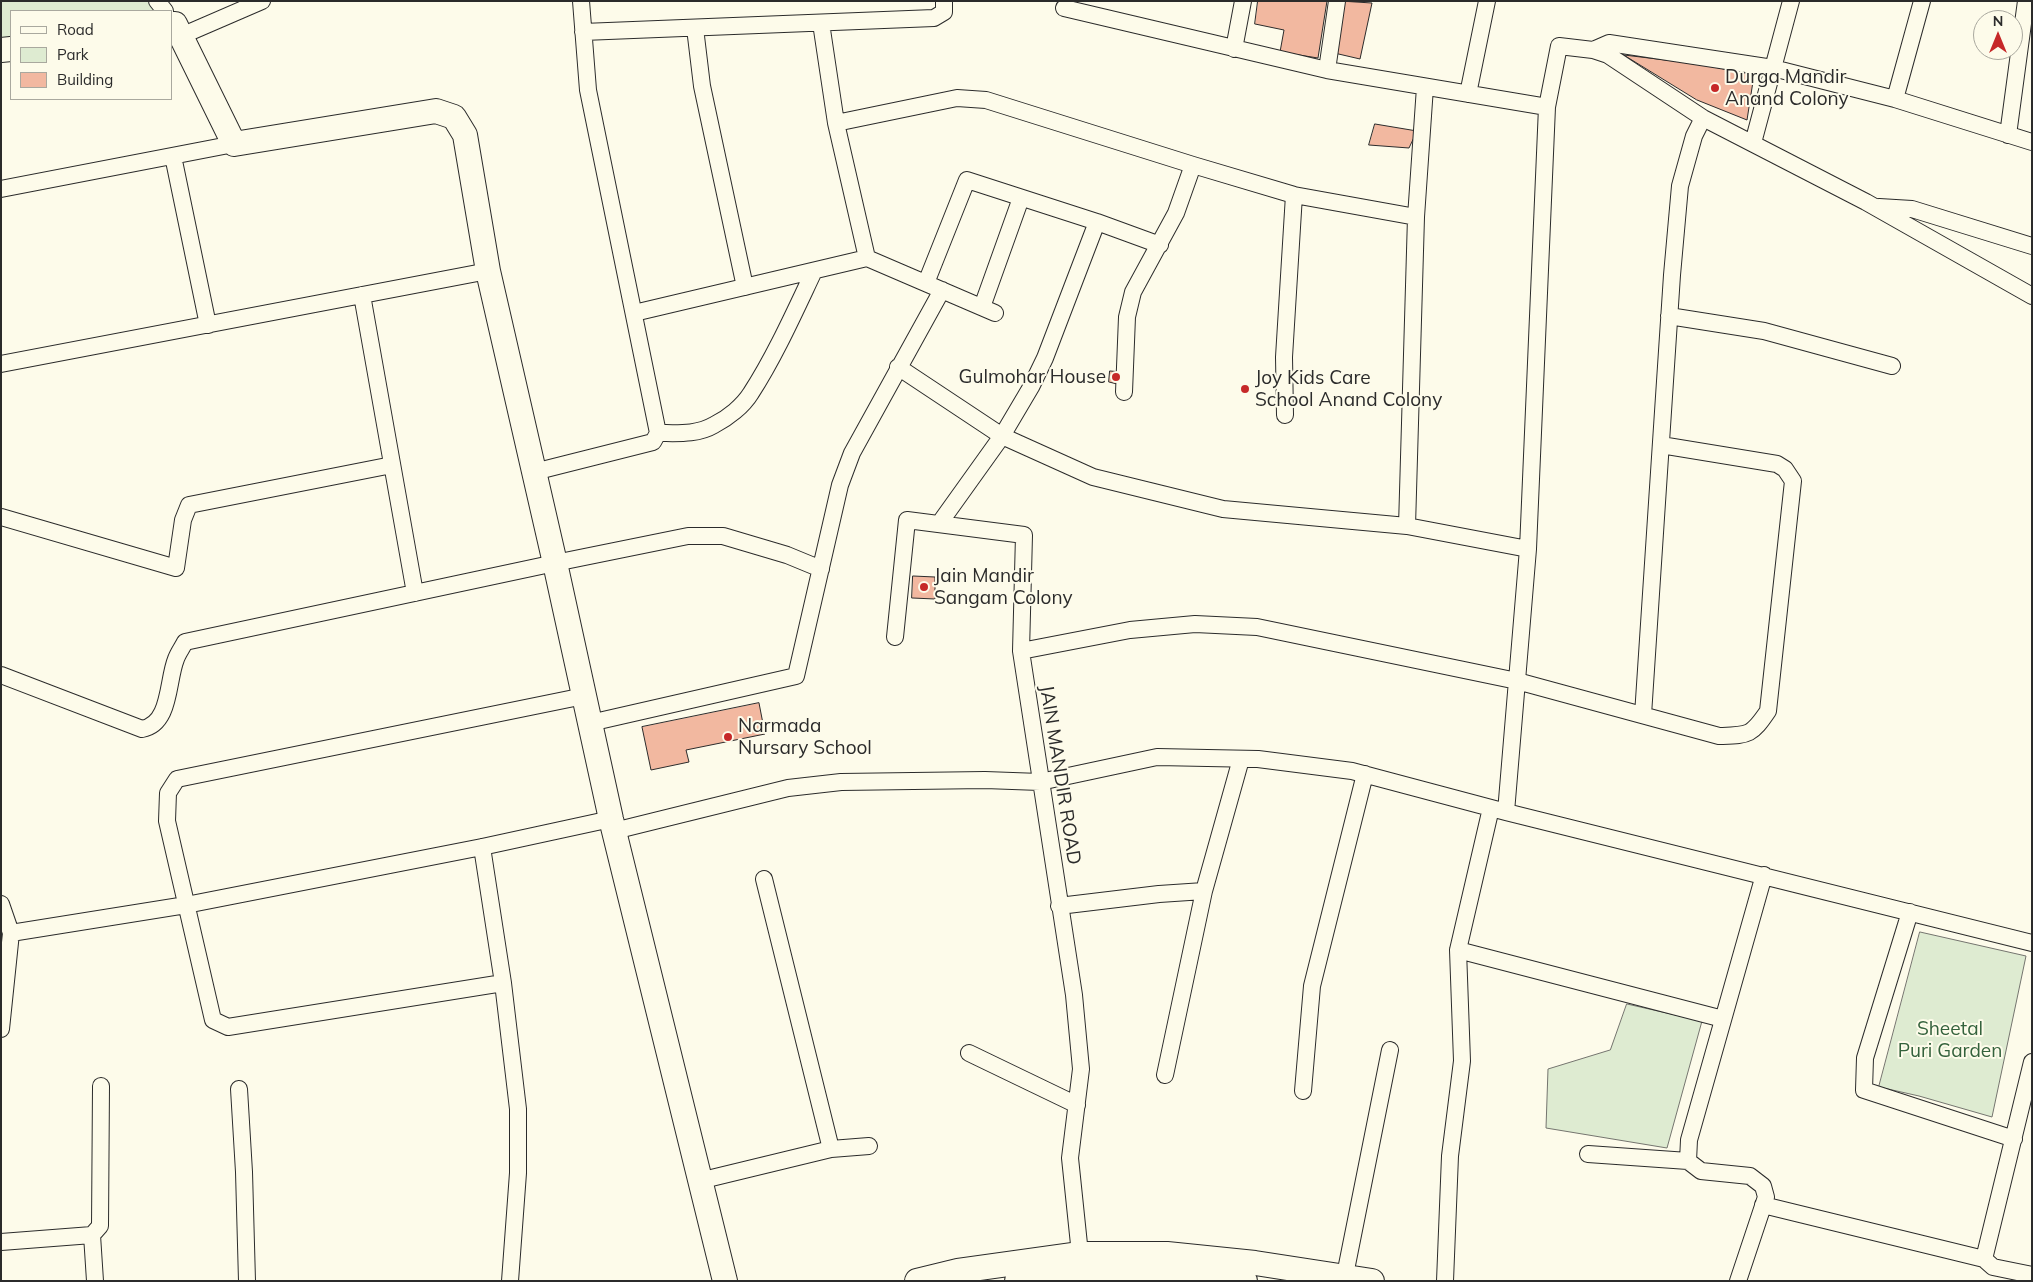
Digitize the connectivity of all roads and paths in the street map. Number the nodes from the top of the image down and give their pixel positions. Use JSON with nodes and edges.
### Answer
{"nodes":[{"id":1,"x":262,"y":1,"type":"edge"},
{"id":2,"x":581,"y":1,"type":"edge"},
{"id":3,"x":944,"y":1,"type":"edge"},
{"id":4,"x":1243,"y":1,"type":"edge"},
{"id":5,"x":1337,"y":1,"type":"edge"},
{"id":6,"x":1487,"y":1,"type":"edge"},
{"id":7,"x":1791,"y":1,"type":"edge"},
{"id":8,"x":1922,"y":1,"type":"edge"},
{"id":9,"x":2026,"y":1,"type":"edge"},
{"id":10,"x":1064,"y":8,"type":"dead end"},
{"id":11,"x":173,"y":23,"type":"edge"},
{"id":12,"x":821,"y":23,"type":"junction"},
{"id":13,"x":695,"y":28,"type":"junction"},
{"id":14,"x":583,"y":32,"type":"junction"},
{"id":15,"x":1234,"y":49,"type":"junction"},
{"id":16,"x":1593,"y":50,"type":"junction"},
{"id":17,"x":1773,"y":68,"type":"junction"},
{"id":18,"x":1327,"y":70,"type":"junction"},
{"id":19,"x":1425,"y":87,"type":"junction"},
{"id":20,"x":1468,"y":94,"type":"junction"},
{"id":21,"x":1895,"y":99,"type":"junction"},
{"id":22,"x":1546,"y":107,"type":"junction"},
{"id":23,"x":1703,"y":118,"type":"junction"},
{"id":24,"x":836,"y":124,"type":"junction"},
{"id":25,"x":2008,"y":135,"type":"junction"},
{"id":26,"x":2032,"y":142,"type":"edge"},
{"id":27,"x":1753,"y":143,"type":"junction"},
{"id":28,"x":234,"y":144,"type":"junction"},
{"id":29,"x":173,"y":156,"type":"junction"},
{"id":30,"x":1193,"y":166,"type":"junction"},
{"id":31,"x":1,"y":189,"type":"edge"},
{"id":32,"x":1294,"y":195,"type":"junction"},
{"id":33,"x":1022,"y":198,"type":"junction"},
{"id":34,"x":1875,"y":207,"type":"junction"},
{"id":35,"x":1416,"y":217,"type":"junction"},
{"id":36,"x":1097,"y":222,"type":"junction"},
{"id":37,"x":1160,"y":245,"type":"junction"},
{"id":38,"x":2032,"y":246,"type":"edge"},
{"id":39,"x":867,"y":258,"type":"junction"},
{"id":40,"x":814,"y":270,"type":"junction"},
{"id":41,"x":488,"y":272,"type":"junction"},
{"id":42,"x":926,"y":283,"type":"junction"},
{"id":43,"x":745,"y":287,"type":"junction"},
{"id":44,"x":942,"y":290,"type":"junction"},
{"id":45,"x":362,"y":295,"type":"junction"},
{"id":46,"x":2032,"y":296,"type":"edge"},
{"id":47,"x":634,"y":314,"type":"junction"},
{"id":48,"x":1669,"y":316,"type":"junction"},
{"id":49,"x":208,"y":325,"type":"junction"},
{"id":50,"x":1,"y":364,"type":"edge"},
{"id":51,"x":1892,"y":366,"type":"dead end"},
{"id":52,"x":898,"y":367,"type":"junction"},
{"id":53,"x":1124,"y":392,"type":"dead end"},
{"id":54,"x":1285,"y":415,"type":"dead end"},
{"id":55,"x":658,"y":433,"type":"junction"},
{"id":56,"x":1002,"y":436,"type":"junction"},
{"id":57,"x":1661,"y":444,"type":"junction"},
{"id":58,"x":392,"y":465,"type":"junction"},
{"id":59,"x":534,"y":472,"type":"junction"},
{"id":60,"x":1,"y":517,"type":"edge"},
{"id":61,"x":940,"y":524,"type":"junction"},
{"id":62,"x":1407,"y":526,"type":"junction"},
{"id":63,"x":1528,"y":549,"type":"junction"},
{"id":64,"x":555,"y":562,"type":"junction"},
{"id":65,"x":821,"y":569,"type":"junction"},
{"id":66,"x":415,"y":592,"type":"junction"},
{"id":67,"x":895,"y":637,"type":"dead end"},
{"id":68,"x":1021,"y":651,"type":"junction"},
{"id":69,"x":1,"y":674,"type":"edge"},
{"id":70,"x":1517,"y":681,"type":"junction"},
{"id":71,"x":584,"y":696,"type":"junction"},
{"id":72,"x":1643,"y":715,"type":"junction"},
{"id":73,"x":590,"y":723,"type":"junction"},
{"id":74,"x":1241,"y":759,"type":"junction"},
{"id":75,"x":1365,"y":774,"type":"junction"},
{"id":76,"x":1040,"y":782,"type":"junction"},
{"id":77,"x":1498,"y":810,"type":"junction"},
{"id":78,"x":613,"y":825,"type":"junction"},
{"id":79,"x":482,"y":848,"type":"junction"},
{"id":80,"x":1764,"y":875,"type":"junction"},
{"id":81,"x":764,"y":879,"type":"dead end"},
{"id":82,"x":1204,"y":891,"type":"junction"},
{"id":83,"x":1,"y":904,"type":"edge"},
{"id":84,"x":186,"y":905,"type":"junction"},
{"id":85,"x":1060,"y":906,"type":"junction"},
{"id":86,"x":1910,"y":912,"type":"junction"},
{"id":87,"x":11,"y":933,"type":"junction"},
{"id":88,"x":2032,"y":943,"type":"edge"},
{"id":89,"x":1458,"y":950,"type":"junction"},
{"id":90,"x":503,"y":983,"type":"junction"},
{"id":91,"x":1723,"y":1019,"type":"junction"},
{"id":92,"x":1,"y":1029,"type":"edge"},
{"id":93,"x":1390,"y":1050,"type":"dead end"},
{"id":94,"x":969,"y":1053,"type":"dead end"},
{"id":95,"x":2032,"y":1062,"type":"edge"},
{"id":96,"x":1166,"y":1075,"type":"dead end"},
{"id":97,"x":101,"y":1086,"type":"dead end"},
{"id":98,"x":239,"y":1089,"type":"dead end"},
{"id":99,"x":1303,"y":1091,"type":"dead end"},
{"id":100,"x":1077,"y":1105,"type":"junction"},
{"id":101,"x":2014,"y":1140,"type":"junction"},
{"id":102,"x":869,"y":1146,"type":"dead end"},
{"id":103,"x":831,"y":1149,"type":"junction"},
{"id":104,"x":1588,"y":1154,"type":"dead end"},
{"id":105,"x":1688,"y":1161,"type":"junction"},
{"id":106,"x":699,"y":1181,"type":"junction"},
{"id":107,"x":1763,"y":1205,"type":"junction"},
{"id":108,"x":92,"y":1235,"type":"junction"},
{"id":109,"x":1,"y":1242,"type":"edge"},
{"id":110,"x":1080,"y":1254,"type":"junction"},
{"id":111,"x":1984,"y":1259,"type":"junction"},
{"id":112,"x":2032,"y":1275,"type":"edge"},
{"id":113,"x":1345,"y":1276,"type":"junction"},
{"id":114,"x":1168,"y":1277,"type":"edge"},
{"id":115,"x":94,"y":1281,"type":"edge"},
{"id":116,"x":247,"y":1281,"type":"edge"},
{"id":117,"x":510,"y":1281,"type":"edge"},
{"id":118,"x":725,"y":1281,"type":"edge"},
{"id":119,"x":917,"y":1281,"type":"edge"},
{"id":120,"x":1016,"y":1281,"type":"edge"},
{"id":121,"x":1245,"y":1281,"type":"edge"},
{"id":122,"x":1372,"y":1281,"type":"edge"},
{"id":123,"x":1445,"y":1281,"type":"edge"},
{"id":124,"x":1738,"y":1281,"type":"edge"}],
"edges":[{"from":1,"to":11,"type":"street"},
{"from":2,"to":14,"type":"street"},
{"from":3,"to":12,"type":"street"},
{"from":4,"to":15,"type":"street"},
{"from":5,"to":18,"type":"street"},
{"from":6,"to":20,"type":"street"},
{"from":7,"to":17,"type":"street"},
{"from":8,"to":21,"type":"street"},
{"from":9,"to":25,"type":"street"},
{"from":10,"to":15,"type":"street"},
{"from":11,"to":28,"type":"street"},
{"from":12,"to":13,"type":"street"},
{"from":12,"to":24,"type":"street"},
{"from":13,"to":14,"type":"street"},
{"from":13,"to":43,"type":"street"},
{"from":14,"to":47,"type":"street"},
{"from":15,"to":18,"type":"street"},
{"from":16,"to":17,"type":"street"},
{"from":16,"to":22,"type":"street"},
{"from":16,"to":23,"type":"street"},
{"from":17,"to":21,"type":"street"},
{"from":17,"to":27,"type":"street"},
{"from":18,"to":19,"type":"street"},
{"from":19,"to":20,"type":"street"},
{"from":19,"to":35,"type":"street"},
{"from":20,"to":22,"type":"street"},
{"from":21,"to":25,"type":"street"},
{"from":22,"to":63,"type":"street"},
{"from":23,"to":27,"type":"street"},
{"from":23,"to":48,"type":"street"},
{"from":24,"to":30,"type":"street"},
{"from":24,"to":39,"type":"street"},
{"from":25,"to":26,"type":"street"},
{"from":27,"to":34,"type":"street"},
{"from":28,"to":29,"type":"street"},
{"from":28,"to":41,"type":"street"},
{"from":29,"to":31,"type":"street"},
{"from":29,"to":49,"type":"street"},
{"from":30,"to":32,"type":"street"},
{"from":30,"to":37,"type":"street"},
{"from":32,"to":35,"type":"street"},
{"from":32,"to":54,"type":"street"},
{"from":33,"to":36,"type":"street"},
{"from":33,"to":42,"type":"street"},
{"from":33,"to":44,"type":"street"},
{"from":34,"to":38,"type":"street"},
{"from":34,"to":46,"type":"street"},
{"from":35,"to":62,"type":"street"},
{"from":36,"to":37,"type":"street"},
{"from":36,"to":56,"type":"street"},
{"from":37,"to":53,"type":"street"},
{"from":39,"to":40,"type":"street"},
{"from":39,"to":42,"type":"street"},
{"from":40,"to":43,"type":"street"},
{"from":40,"to":55,"type":"street"},
{"from":41,"to":45,"type":"street"},
{"from":41,"to":59,"type":"street"},
{"from":42,"to":44,"type":"street"},
{"from":43,"to":47,"type":"street"},
{"from":44,"to":52,"type":"street"},
{"from":45,"to":49,"type":"street"},
{"from":45,"to":58,"type":"street"},
{"from":47,"to":55,"type":"street"},
{"from":48,"to":51,"type":"street"},
{"from":48,"to":57,"type":"street"},
{"from":49,"to":50,"type":"street"},
{"from":52,"to":56,"type":"street"},
{"from":52,"to":65,"type":"street"},
{"from":55,"to":59,"type":"street"},
{"from":56,"to":61,"type":"street"},
{"from":56,"to":62,"type":"street"},
{"from":57,"to":72,"type":"street"},
{"from":57,"to":72,"type":"street"},
{"from":58,"to":60,"type":"street"},
{"from":58,"to":66,"type":"street"},
{"from":59,"to":64,"type":"street"},
{"from":61,"to":67,"type":"street","name":"JAIN MANDIR ROAD"},
{"from":61,"to":68,"type":"street","name":"JAIN MANDIR ROAD"},
{"from":62,"to":63,"type":"street"},
{"from":63,"to":70,"type":"street"},
{"from":64,"to":65,"type":"street"},
{"from":64,"to":66,"type":"street"},
{"from":64,"to":71,"type":"street"},
{"from":65,"to":73,"type":"street"},
{"from":66,"to":69,"type":"street"},
{"from":68,"to":70,"type":"street"},
{"from":68,"to":76,"type":"street","name":"JAIN MANDIR ROAD"},
{"from":70,"to":72,"type":"street"},
{"from":70,"to":77,"type":"street"},
{"from":71,"to":73,"type":"street"},
{"from":71,"to":84,"type":"street"},
{"from":73,"to":78,"type":"street"},
{"from":74,"to":75,"type":"street"},
{"from":74,"to":76,"type":"street"},
{"from":74,"to":82,"type":"street"},
{"from":75,"to":77,"type":"street"},
{"from":75,"to":99,"type":"street"},
{"from":76,"to":78,"type":"street"},
{"from":76,"to":85,"type":"street","name":"JAIN MANDIR ROAD"},
{"from":77,"to":80,"type":"street"},
{"from":77,"to":89,"type":"street"},
{"from":78,"to":79,"type":"street"},
{"from":78,"to":106,"type":"street"},
{"from":79,"to":84,"type":"street"},
{"from":79,"to":90,"type":"street"},
{"from":80,"to":86,"type":"street"},
{"from":80,"to":91,"type":"street"},
{"from":81,"to":103,"type":"street"},
{"from":82,"to":85,"type":"street"},
{"from":82,"to":96,"type":"street"},
{"from":83,"to":87,"type":"street"},
{"from":84,"to":87,"type":"street"},
{"from":84,"to":90,"type":"street"},
{"from":85,"to":100,"type":"street","name":"JAIN MANDIR ROAD"},
{"from":86,"to":88,"type":"street"},
{"from":86,"to":101,"type":"street"},
{"from":87,"to":92,"type":"street"},
{"from":89,"to":91,"type":"street"},
{"from":89,"to":123,"type":"street"},
{"from":90,"to":117,"type":"street"},
{"from":91,"to":105,"type":"street"},
{"from":93,"to":113,"type":"street"},
{"from":94,"to":100,"type":"street"},
{"from":95,"to":101,"type":"street"},
{"from":97,"to":108,"type":"street"},
{"from":98,"to":116,"type":"street"},
{"from":100,"to":110,"type":"street","name":"JAIN MANDIR ROAD"},
{"from":101,"to":111,"type":"street"},
{"from":102,"to":103,"type":"street"},
{"from":103,"to":106,"type":"street"},
{"from":104,"to":105,"type":"street"},
{"from":105,"to":107,"type":"street"},
{"from":106,"to":118,"type":"street"},
{"from":107,"to":111,"type":"street"},
{"from":107,"to":124,"type":"street"},
{"from":108,"to":109,"type":"street"},
{"from":108,"to":115,"type":"street"},
{"from":110,"to":113,"type":"street"},
{"from":110,"to":119,"type":"street"},
{"from":111,"to":112,"type":"street"},
{"from":113,"to":122,"type":"street"},
{"from":114,"to":120,"type":"street"},
{"from":114,"to":121,"type":"street"}]}
